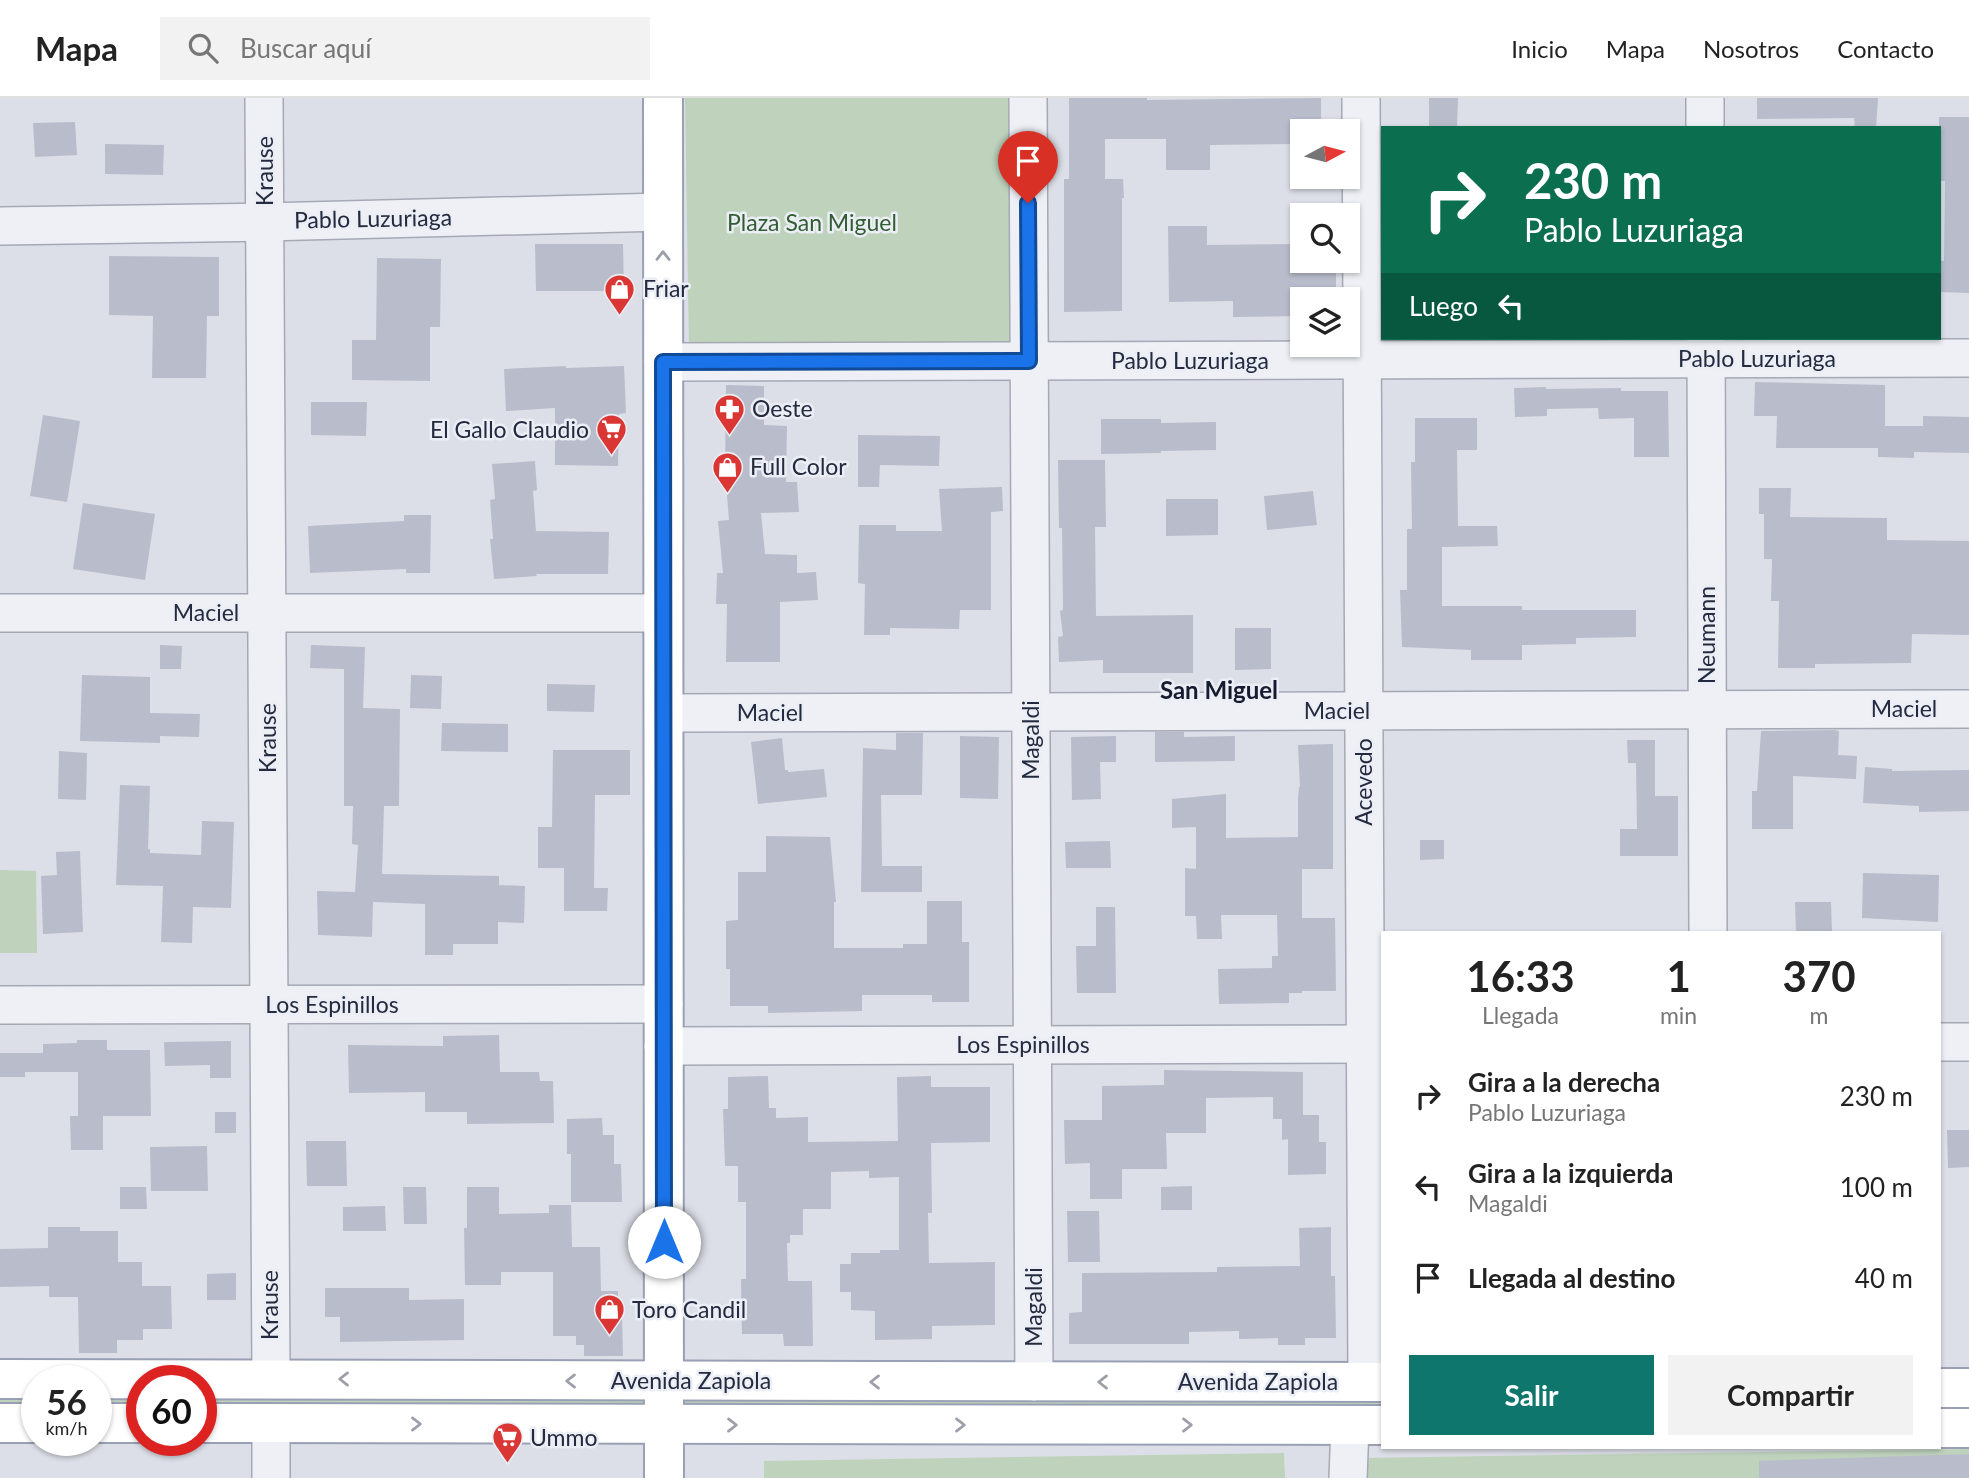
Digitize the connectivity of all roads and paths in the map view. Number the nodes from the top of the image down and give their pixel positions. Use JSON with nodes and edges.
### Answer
{"nodes":[{"id":1,"x":264,"y":98,"type":"edge"},
{"id":2,"x":663,"y":98,"type":"edge"},
{"id":3,"x":1028,"y":98,"type":"edge"},
{"id":4,"x":1361,"y":98,"type":"edge"},
{"id":5,"x":1705,"y":98,"type":"edge"},
{"id":6,"x":1705,"y":126,"type":"edge"},
{"id":7,"x":663,"y":212,"type":"junction"},
{"id":8,"x":265,"y":222,"type":"junction"},
{"id":9,"x":0,"y":226,"type":"edge"},
{"id":10,"x":1706,"y":348,"type":"edge"},
{"id":11,"x":1969,"y":358,"type":"edge"},
{"id":12,"x":1362,"y":360,"type":"junction"},
{"id":13,"x":1029,"y":361,"type":"junction"},
{"id":14,"x":663,"y":362,"type":"junction"},
{"id":15,"x":0,"y":613,"type":"edge"},
{"id":16,"x":267,"y":613,"type":"junction"},
{"id":17,"x":663,"y":613,"type":"junction"},
{"id":18,"x":1969,"y":709,"type":"edge"},
{"id":19,"x":1707,"y":710,"type":"junction"},
{"id":20,"x":1364,"y":711,"type":"junction"},
{"id":21,"x":1031,"y":712,"type":"junction"},
{"id":22,"x":664,"y":713,"type":"junction"},
{"id":23,"x":1709,"y":931,"type":"edge"},
{"id":24,"x":664,"y":1004,"type":"junction"},
{"id":25,"x":0,"y":1005,"type":"edge"},
{"id":26,"x":269,"y":1005,"type":"junction"},
{"id":27,"x":1941,"y":1042,"type":"edge"},
{"id":28,"x":1969,"y":1042,"type":"edge"},
{"id":29,"x":1374,"y":1044,"type":"edge"},
{"id":30,"x":1032,"y":1045,"type":"junction"},
{"id":31,"x":663,"y":1046,"type":"junction"},
{"id":32,"x":0,"y":1379,"type":"edge"},
{"id":33,"x":271,"y":1379,"type":"junction"},
{"id":34,"x":664,"y":1381,"type":"junction"},
{"id":35,"x":1034,"y":1382,"type":"junction"},
{"id":36,"x":1375,"y":1382,"type":"edge"},
{"id":37,"x":1941,"y":1388,"type":"edge"},
{"id":38,"x":1969,"y":1388,"type":"edge"},
{"id":39,"x":0,"y":1423,"type":"edge"},
{"id":40,"x":21,"y":1423,"type":"edge"},
{"id":41,"x":217,"y":1423,"type":"edge"},
{"id":42,"x":271,"y":1423,"type":"junction"},
{"id":43,"x":664,"y":1425,"type":"junction"},
{"id":44,"x":1366,"y":1425,"type":"edge"},
{"id":45,"x":1941,"y":1428,"type":"edge"},
{"id":46,"x":1969,"y":1428,"type":"edge"},
{"id":47,"x":271,"y":1478,"type":"edge"},
{"id":48,"x":664,"y":1478,"type":"edge"},
{"id":49,"x":1348,"y":1478,"type":"edge"}],
"edges":[{"from":1,"to":8,"type":"street","name":"Krause"},
{"from":2,"to":7,"type":"main road"},
{"from":3,"to":13,"type":"street","name":"Magaldi"},
{"from":4,"to":12,"type":"street","name":"Acevedo"},
{"from":5,"to":6,"type":"street"},
{"from":7,"to":8,"type":"street","name":"Pablo Luzuriaga"},
{"from":14,"to":7,"type":"main road","one_way":true},
{"from":8,"to":9,"type":"street","name":"Pablo Luzuriaga"},
{"from":8,"to":16,"type":"street","name":"Krause"},
{"from":10,"to":11,"type":"street","name":"Pablo Luzuriaga"},
{"from":10,"to":12,"type":"street","name":"Pablo Luzuriaga"},
{"from":10,"to":19,"type":"street","name":"Neumann"},
{"from":12,"to":13,"type":"street","name":"Pablo Luzuriaga"},
{"from":12,"to":20,"type":"street","name":"Acevedo"},
{"from":13,"to":14,"type":"street","name":"Pablo Luzuriaga"},
{"from":13,"to":21,"type":"street","name":"Magaldi"},
{"from":14,"to":17,"type":"main road"},
{"from":15,"to":16,"type":"street","name":"Maciel"},
{"from":16,"to":17,"type":"street","name":"Maciel"},
{"from":16,"to":26,"type":"street","name":"Krause"},
{"from":17,"to":22,"type":"main road"},
{"from":18,"to":19,"type":"street","name":"Maciel"},
{"from":19,"to":20,"type":"street","name":"Maciel"},
{"from":19,"to":23,"type":"street","name":"Neumann"},
{"from":20,"to":21,"type":"street","name":"Maciel"},
{"from":20,"to":29,"type":"street","name":"Acevedo"},
{"from":21,"to":22,"type":"street","name":"Maciel"},
{"from":21,"to":30,"type":"street","name":"Magaldi"},
{"from":22,"to":24,"type":"main road"},
{"from":24,"to":26,"type":"street","name":"Los Espinillos"},
{"from":24,"to":31,"type":"main road"},
{"from":25,"to":26,"type":"street","name":"Los Espinillos"},
{"from":26,"to":33,"type":"street","name":"Krause"},
{"from":27,"to":28,"type":"street"},
{"from":29,"to":30,"type":"street","name":"Los Espinillos"},
{"from":29,"to":36,"type":"street","name":"Acevedo"},
{"from":30,"to":31,"type":"street","name":"Los Espinillos"},
{"from":30,"to":35,"type":"street","name":"Magaldi"},
{"from":31,"to":34,"type":"main road"},
{"from":32,"to":33,"type":"main road","name":"Avenida Zapiola"},
{"from":34,"to":33,"type":"main road","name":"Avenida Zapiola","one_way":true},
{"from":35,"to":34,"type":"main road","name":"Avenida Zapiola","one_way":true},
{"from":34,"to":43,"type":"main road"},
{"from":36,"to":35,"type":"main road","name":"Avenida Zapiola","one_way":true},
{"from":37,"to":38,"type":"main road"},
{"from":39,"to":40,"type":"main road"},
{"from":41,"to":42,"type":"main road","name":"Avenida Zapiola"},
{"from":42,"to":43,"type":"main road","name":"Avenida Zapiola","one_way":true},
{"from":42,"to":47,"type":"street"},
{"from":43,"to":44,"type":"main road","name":"Avenida Zapiola","one_way":true},
{"from":43,"to":48,"type":"main road"},
{"from":44,"to":49,"type":"street"},
{"from":45,"to":46,"type":"main road"}]}
